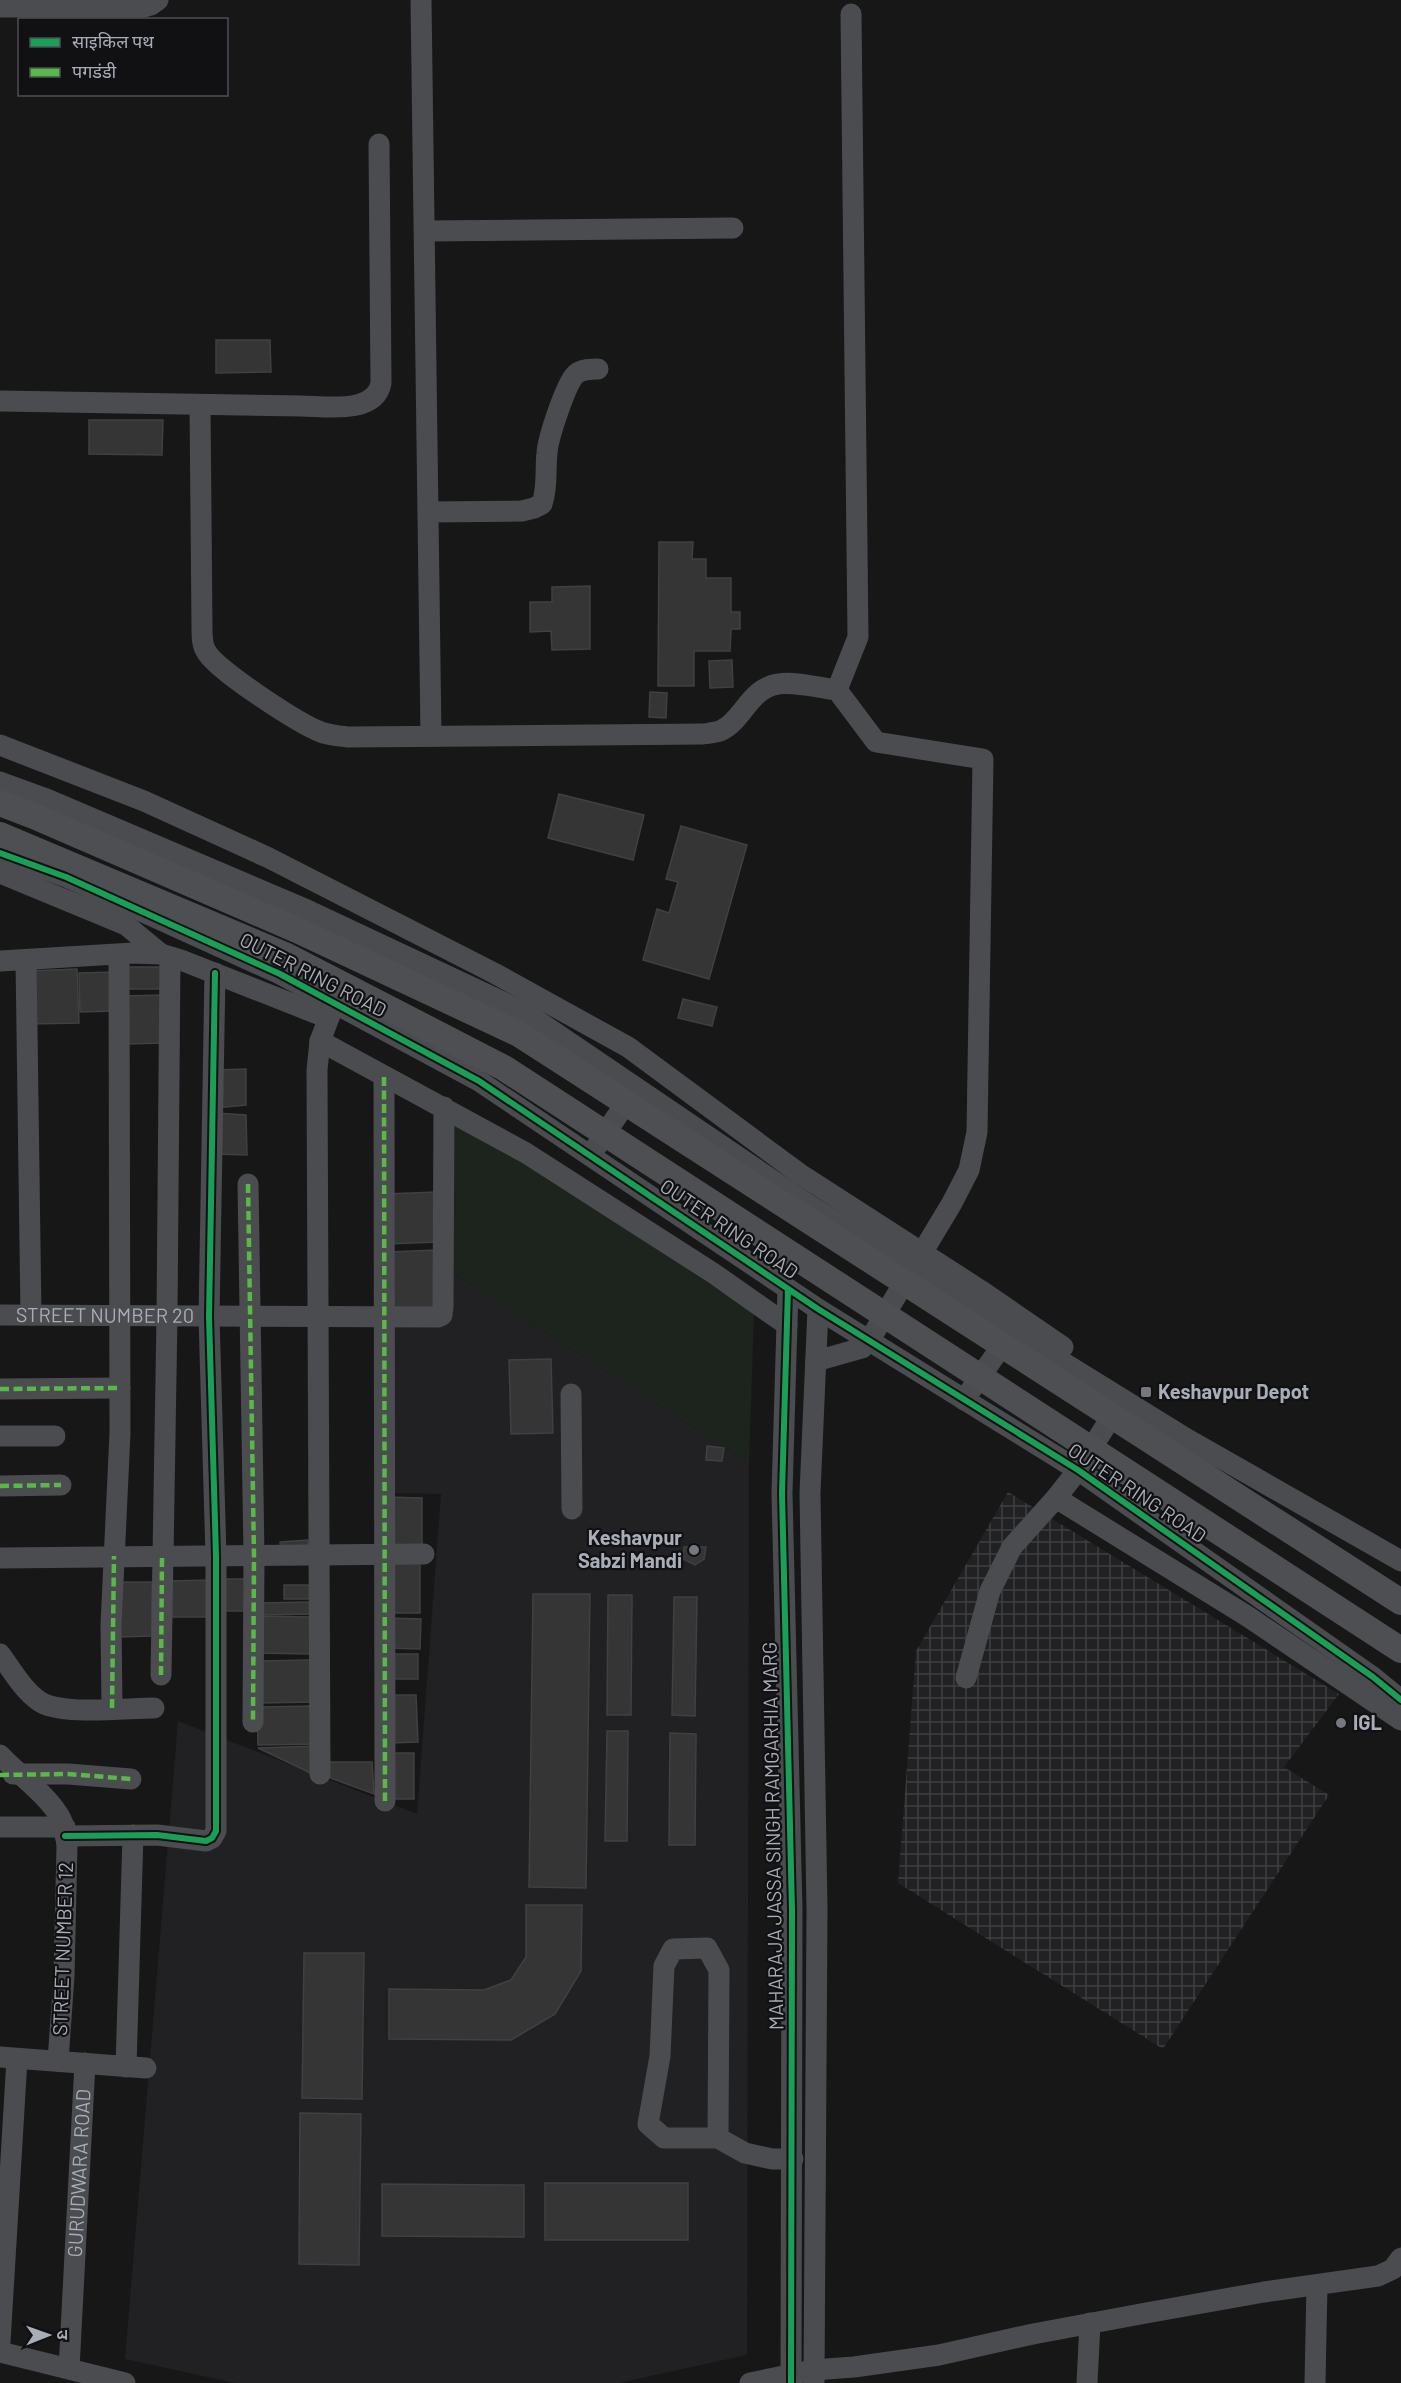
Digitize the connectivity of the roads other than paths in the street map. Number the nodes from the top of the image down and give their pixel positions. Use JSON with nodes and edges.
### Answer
{"nodes":[{"id":1,"x":158,"y":0,"type":"edge"},
{"id":2,"x":421,"y":0,"type":"edge"},
{"id":3,"x":0,"y":7,"type":"edge"},
{"id":4,"x":851,"y":14,"type":"dead end"},
{"id":5,"x":379,"y":144,"type":"dead end"},
{"id":6,"x":733,"y":228,"type":"dead end"},
{"id":7,"x":425,"y":231,"type":"junction"},
{"id":8,"x":598,"y":369,"type":"dead end"},
{"id":9,"x":0,"y":401,"type":"edge"},
{"id":10,"x":200,"y":405,"type":"junction"},
{"id":11,"x":429,"y":512,"type":"junction"},
{"id":12,"x":837,"y":690,"type":"junction"},
{"id":13,"x":430,"y":736,"type":"junction"},
{"id":14,"x":0,"y":745,"type":"edge"},
{"id":15,"x":0,"y":782,"type":"edge"},
{"id":16,"x":0,"y":803,"type":"edge"},
{"id":17,"x":0,"y":835,"type":"edge"},
{"id":18,"x":0,"y":853,"type":"edge"},
{"id":19,"x":0,"y":873,"type":"edge"},
{"id":20,"x":119,"y":955,"type":"junction"},
{"id":21,"x":165,"y":956,"type":"junction"},
{"id":22,"x":26,"y":960,"type":"junction"},
{"id":23,"x":0,"y":961,"type":"edge"},
{"id":24,"x":214,"y":973,"type":"junction"},
{"id":25,"x":331,"y":1010,"type":"junction"},
{"id":26,"x":320,"y":1041,"type":"junction"},
{"id":27,"x":384,"y":1077,"type":"junction"},
{"id":28,"x":636,"y":1088,"type":"junction"},
{"id":29,"x":444,"y":1107,"type":"junction"},
{"id":30,"x":590,"y":1156,"type":"junction"},
{"id":31,"x":248,"y":1184,"type":"dead end"},
{"id":32,"x":917,"y":1260,"type":"junction"},
{"id":33,"x":788,"y":1289,"type":"junction"},
{"id":34,"x":818,"y":1310,"type":"junction"},
{"id":35,"x":0,"y":1315,"type":"edge"},
{"id":36,"x":31,"y":1315,"type":"junction"},
{"id":37,"x":120,"y":1316,"type":"junction"},
{"id":38,"x":167,"y":1317,"type":"junction"},
{"id":39,"x":209,"y":1317,"type":"junction"},
{"id":40,"x":251,"y":1317,"type":"junction"},
{"id":41,"x":318,"y":1317,"type":"junction"},
{"id":42,"x":383,"y":1318,"type":"junction"},
{"id":43,"x":787,"y":1325,"type":"junction"},
{"id":44,"x":1012,"y":1331,"type":"junction"},
{"id":45,"x":869,"y":1341,"type":"junction"},
{"id":46,"x":816,"y":1360,"type":"junction"},
{"id":47,"x":120,"y":1388,"type":"junction"},
{"id":48,"x":0,"y":1389,"type":"edge"},
{"id":49,"x":571,"y":1394,"type":"dead end"},
{"id":50,"x":1122,"y":1399,"type":"junction"},
{"id":51,"x":964,"y":1400,"type":"junction"},
{"id":52,"x":0,"y":1436,"type":"edge"},
{"id":53,"x":55,"y":1436,"type":"dead end"},
{"id":54,"x":1182,"y":1436,"type":"junction"},
{"id":55,"x":1078,"y":1470,"type":"junction"},
{"id":56,"x":61,"y":1485,"type":"dead end"},
{"id":57,"x":0,"y":1486,"type":"edge"},
{"id":58,"x":782,"y":1493,"type":"junction"},
{"id":59,"x":810,"y":1493,"type":"junction"},
{"id":60,"x":1056,"y":1498,"type":"junction"},
{"id":61,"x":572,"y":1509,"type":"dead end"},
{"id":62,"x":384,"y":1554,"type":"junction"},
{"id":63,"x":424,"y":1554,"type":"dead end"},
{"id":64,"x":318,"y":1555,"type":"junction"},
{"id":65,"x":114,"y":1556,"type":"junction"},
{"id":66,"x":216,"y":1556,"type":"junction"},
{"id":67,"x":254,"y":1556,"type":"junction"},
{"id":68,"x":162,"y":1557,"type":"junction"},
{"id":69,"x":0,"y":1558,"type":"edge"},
{"id":70,"x":1401,"y":1561,"type":"edge"},
{"id":71,"x":1401,"y":1602,"type":"edge"},
{"id":72,"x":1401,"y":1650,"type":"edge"},
{"id":73,"x":0,"y":1654,"type":"edge"},
{"id":74,"x":161,"y":1674,"type":"dead end"},
{"id":75,"x":966,"y":1678,"type":"dead end"},
{"id":76,"x":1401,"y":1700,"type":"edge"},
{"id":77,"x":112,"y":1708,"type":"junction"},
{"id":78,"x":154,"y":1708,"type":"dead end"},
{"id":79,"x":1401,"y":1720,"type":"edge"},
{"id":80,"x":253,"y":1722,"type":"dead end"},
{"id":81,"x":0,"y":1755,"type":"edge"},
{"id":82,"x":320,"y":1773,"type":"dead end"},
{"id":83,"x":8,"y":1774,"type":"edge"},
{"id":84,"x":131,"y":1779,"type":"dead end"},
{"id":85,"x":385,"y":1801,"type":"dead end"},
{"id":86,"x":0,"y":1827,"type":"edge"},
{"id":87,"x":65,"y":1832,"type":"junction"},
{"id":88,"x":133,"y":1835,"type":"junction"},
{"id":89,"x":817,"y":1909,"type":"junction"},
{"id":90,"x":792,"y":1910,"type":"junction"},
{"id":91,"x":8,"y":2058,"type":"edge"},
{"id":92,"x":58,"y":2061,"type":"junction"},
{"id":93,"x":85,"y":2063,"type":"junction"},
{"id":94,"x":718,"y":2138,"type":"junction"},
{"id":95,"x":793,"y":2159,"type":"junction"},
{"id":96,"x":793,"y":2184,"type":"junction"},
{"id":97,"x":816,"y":2184,"type":"junction"},
{"id":98,"x":1401,"y":2258,"type":"edge"},
{"id":99,"x":1317,"y":2285,"type":"junction"},
{"id":100,"x":792,"y":2292,"type":"junction"},
{"id":101,"x":814,"y":2292,"type":"junction"},
{"id":102,"x":1090,"y":2323,"type":"junction"},
{"id":103,"x":0,"y":2342,"type":"edge"},
{"id":104,"x":0,"y":2352,"type":"edge"},
{"id":105,"x":69,"y":2369,"type":"junction"},
{"id":106,"x":813,"y":2376,"type":"edge"},
{"id":107,"x":791,"y":2378,"type":"edge"},
{"id":108,"x":118,"y":2382,"type":"edge"},
{"id":109,"x":750,"y":2383,"type":"edge"},
{"id":110,"x":1087,"y":2383,"type":"edge"},
{"id":111,"x":1315,"y":2383,"type":"edge"}],
"edges":[{"from":1,"to":3,"type":"street"},
{"from":2,"to":7,"type":"street"},
{"from":4,"to":12,"type":"street"},
{"from":5,"to":10,"type":"street"},
{"from":6,"to":7,"type":"street"},
{"from":7,"to":11,"type":"street"},
{"from":8,"to":11,"type":"street"},
{"from":9,"to":10,"type":"street"},
{"from":10,"to":13,"type":"street"},
{"from":11,"to":13,"type":"street"},
{"from":12,"to":13,"type":"street"},
{"from":12,"to":32,"type":"street"},
{"from":14,"to":32,"type":"street"},
{"from":15,"to":28,"type":"street"},
{"from":16,"to":71,"type":"main road","name":"OUTER RING ROAD","bridge":true},
{"from":17,"to":72,"type":"main road","name":"OUTER RING ROAD","bridge":true},
{"from":18,"to":25,"type":"street","name":"OUTER RING ROAD"},
{"from":19,"to":21,"type":"street"},
{"from":20,"to":21,"type":"street"},
{"from":20,"to":22,"type":"street"},
{"from":20,"to":37,"type":"street"},
{"from":21,"to":24,"type":"street"},
{"from":21,"to":38,"type":"street"},
{"from":22,"to":23,"type":"street"},
{"from":22,"to":36,"type":"street"},
{"from":24,"to":25,"type":"street"},
{"from":24,"to":39,"type":"street"},
{"from":25,"to":26,"type":"street"},
{"from":25,"to":30,"type":"street","name":"OUTER RING ROAD"},
{"from":26,"to":27,"type":"street"},
{"from":26,"to":41,"type":"street"},
{"from":27,"to":29,"type":"street"},
{"from":27,"to":42,"type":"street"},
{"from":28,"to":30,"type":"street"},
{"from":28,"to":32,"type":"street"},
{"from":29,"to":42,"type":"street","name":"STREET NUMBER 20"},
{"from":29,"to":43,"type":"street"},
{"from":30,"to":33,"type":"street","name":"OUTER RING ROAD"},
{"from":31,"to":40,"type":"street"},
{"from":32,"to":44,"type":"street"},
{"from":32,"to":45,"type":"street"},
{"from":32,"to":54,"type":"street"},
{"from":33,"to":34,"type":"street","name":"OUTER RING ROAD"},
{"from":33,"to":43,"type":"street","name":"MAHARAJA JASSA SINGH RAMGARHIA MARG"},
{"from":34,"to":45,"type":"street","name":"OUTER RING ROAD"},
{"from":34,"to":46,"type":"street","name":"MAHARAJA JASSA SINGH RAMGARHIA MARG"},
{"from":35,"to":36,"type":"street","name":"STREET NUMBER 20"},
{"from":36,"to":37,"type":"street","name":"STREET NUMBER 20"},
{"from":37,"to":38,"type":"street","name":"STREET NUMBER 20"},
{"from":37,"to":47,"type":"street"},
{"from":38,"to":39,"type":"street","name":"STREET NUMBER 20"},
{"from":38,"to":68,"type":"street"},
{"from":39,"to":40,"type":"street","name":"STREET NUMBER 20"},
{"from":39,"to":66,"type":"street"},
{"from":40,"to":41,"type":"street","name":"STREET NUMBER 20"},
{"from":40,"to":67,"type":"street"},
{"from":41,"to":42,"type":"street","name":"STREET NUMBER 20"},
{"from":41,"to":64,"type":"street"},
{"from":42,"to":62,"type":"street"},
{"from":43,"to":58,"type":"street","name":"MAHARAJA JASSA SINGH RAMGARHIA MARG"},
{"from":44,"to":50,"type":"street"},
{"from":44,"to":51,"type":"street"},
{"from":45,"to":46,"type":"street"},
{"from":45,"to":51,"type":"street","name":"OUTER RING ROAD"},
{"from":46,"to":59,"type":"street","name":"MAHARAJA JASSA SINGH RAMGARHIA MARG"},
{"from":47,"to":48,"type":"street"},
{"from":47,"to":65,"type":"street"},
{"from":49,"to":61,"type":"street"},
{"from":50,"to":54,"type":"street"},
{"from":50,"to":55,"type":"street"},
{"from":51,"to":55,"type":"street","name":"OUTER RING ROAD"},
{"from":52,"to":53,"type":"street"},
{"from":54,"to":70,"type":"street"},
{"from":55,"to":60,"type":"street"},
{"from":55,"to":76,"type":"street","name":"OUTER RING ROAD"},
{"from":56,"to":57,"type":"street"},
{"from":58,"to":59,"type":"street"},
{"from":58,"to":90,"type":"street","name":"MAHARAJA JASSA SINGH RAMGARHIA MARG"},
{"from":59,"to":89,"type":"street","name":"MAHARAJA JASSA SINGH RAMGARHIA MARG"},
{"from":60,"to":75,"type":"street"},
{"from":60,"to":79,"type":"street"},
{"from":62,"to":63,"type":"street"},
{"from":62,"to":64,"type":"street"},
{"from":62,"to":85,"type":"street"},
{"from":64,"to":67,"type":"street"},
{"from":64,"to":82,"type":"street"},
{"from":65,"to":68,"type":"street"},
{"from":65,"to":69,"type":"street"},
{"from":65,"to":77,"type":"street"},
{"from":66,"to":67,"type":"street"},
{"from":66,"to":68,"type":"street"},
{"from":66,"to":88,"type":"street"},
{"from":67,"to":80,"type":"street"},
{"from":68,"to":74,"type":"street"},
{"from":73,"to":77,"type":"street"},
{"from":77,"to":78,"type":"street"},
{"from":81,"to":83,"type":"street"},
{"from":83,"to":84,"type":"street"},
{"from":83,"to":87,"type":"street"},
{"from":86,"to":87,"type":"street"},
{"from":87,"to":88,"type":"street"},
{"from":87,"to":92,"type":"street","name":"STREET NUMBER 12"},
{"from":88,"to":93,"type":"street"},
{"from":89,"to":90,"type":"street"},
{"from":89,"to":97,"type":"street","name":"MAHARAJA JASSA SINGH RAMGARHIA MARG"},
{"from":90,"to":95,"type":"street","name":"MAHARAJA JASSA SINGH RAMGARHIA MARG"},
{"from":91,"to":92,"type":"street","name":"GURUDWARA ROAD"},
{"from":91,"to":103,"type":"street"},
{"from":92,"to":93,"type":"street","name":"GURUDWARA ROAD"},
{"from":93,"to":105,"type":"street","name":"GURUDWARA ROAD"},
{"from":94,"to":94,"type":"street"},
{"from":94,"to":95,"type":"street"},
{"from":95,"to":96,"type":"street","name":"MAHARAJA JASSA SINGH RAMGARHIA MARG"},
{"from":96,"to":97,"type":"street"},
{"from":96,"to":100,"type":"street","name":"MAHARAJA JASSA SINGH RAMGARHIA MARG"},
{"from":97,"to":101,"type":"street","name":"MAHARAJA JASSA SINGH RAMGARHIA MARG"},
{"from":98,"to":99,"type":"street"},
{"from":99,"to":102,"type":"street"},
{"from":99,"to":111,"type":"street"},
{"from":100,"to":101,"type":"street"},
{"from":100,"to":107,"type":"street","name":"MAHARAJA JASSA SINGH RAMGARHIA MARG"},
{"from":101,"to":106,"type":"street","name":"MAHARAJA JASSA SINGH RAMGARHIA MARG"},
{"from":102,"to":106,"type":"street"},
{"from":102,"to":110,"type":"street"},
{"from":104,"to":105,"type":"street"},
{"from":105,"to":108,"type":"street"},
{"from":106,"to":107,"type":"street"},
{"from":107,"to":109,"type":"street"}]}
